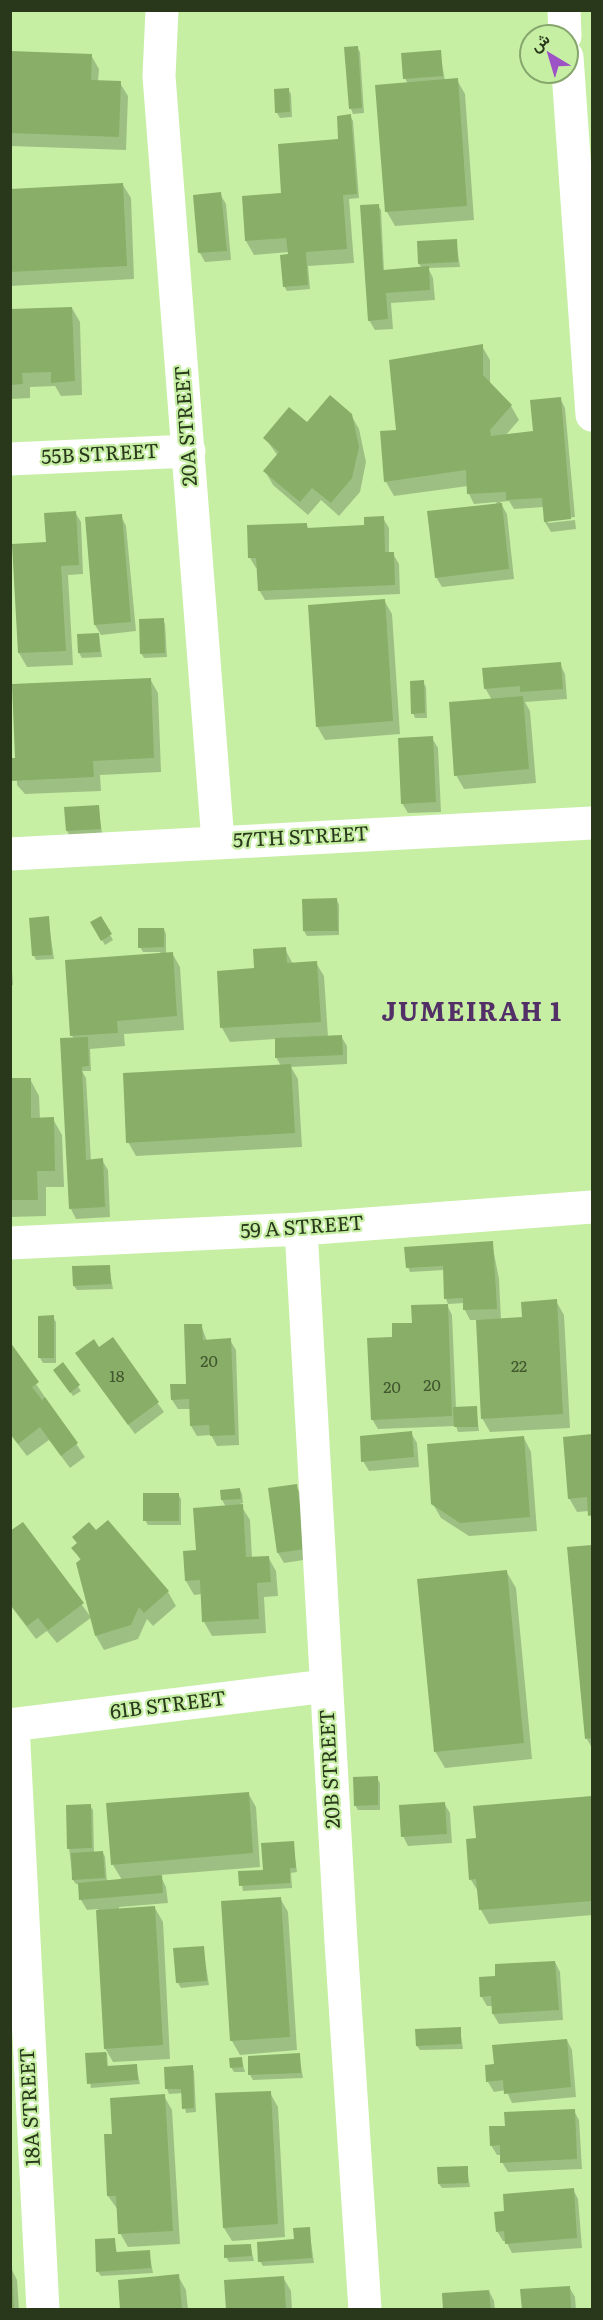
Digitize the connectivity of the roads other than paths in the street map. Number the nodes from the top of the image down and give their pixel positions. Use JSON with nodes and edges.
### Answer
{"nodes":[{"id":1,"x":162,"y":10,"type":"edge"},
{"id":2,"x":569,"y":84,"type":"edge"},
{"id":3,"x":592,"y":415,"type":"edge"},
{"id":4,"x":189,"y":451,"type":"junction"},
{"id":5,"x":10,"y":459,"type":"edge"},
{"id":6,"x":592,"y":823,"type":"edge"},
{"id":7,"x":218,"y":842,"type":"junction"},
{"id":8,"x":10,"y":854,"type":"edge"},
{"id":9,"x":592,"y":1207,"type":"edge"},
{"id":10,"x":301,"y":1229,"type":"junction"},
{"id":11,"x":10,"y":1243,"type":"edge"},
{"id":12,"x":326,"y":1686,"type":"junction"},
{"id":13,"x":12,"y":1725,"type":"edge"},
{"id":14,"x":22,"y":2152,"type":"edge"},
{"id":15,"x":43,"y":2310,"type":"edge"},
{"id":16,"x":365,"y":2310,"type":"edge"}],
"edges":[{"from":1,"to":4,"type":"street","name":"20A STREET"},
{"from":2,"to":3,"type":"street"},
{"from":4,"to":5,"type":"street","name":"55B STREET"},
{"from":4,"to":7,"type":"street","name":"20A STREET"},
{"from":6,"to":7,"type":"street","name":"57TH STREET"},
{"from":7,"to":8,"type":"street","name":"57TH STREET"},
{"from":9,"to":10,"type":"street","name":"59 A STREET"},
{"from":10,"to":11,"type":"street","name":"59 A STREET"},
{"from":10,"to":12,"type":"street","name":"20B STREET"},
{"from":12,"to":13,"type":"street","name":"61B STREET"},
{"from":12,"to":16,"type":"street","name":"20B STREET"},
{"from":13,"to":14,"type":"street","name":"18A STREET"},
{"from":14,"to":15,"type":"street","name":"18A STREET"}]}
